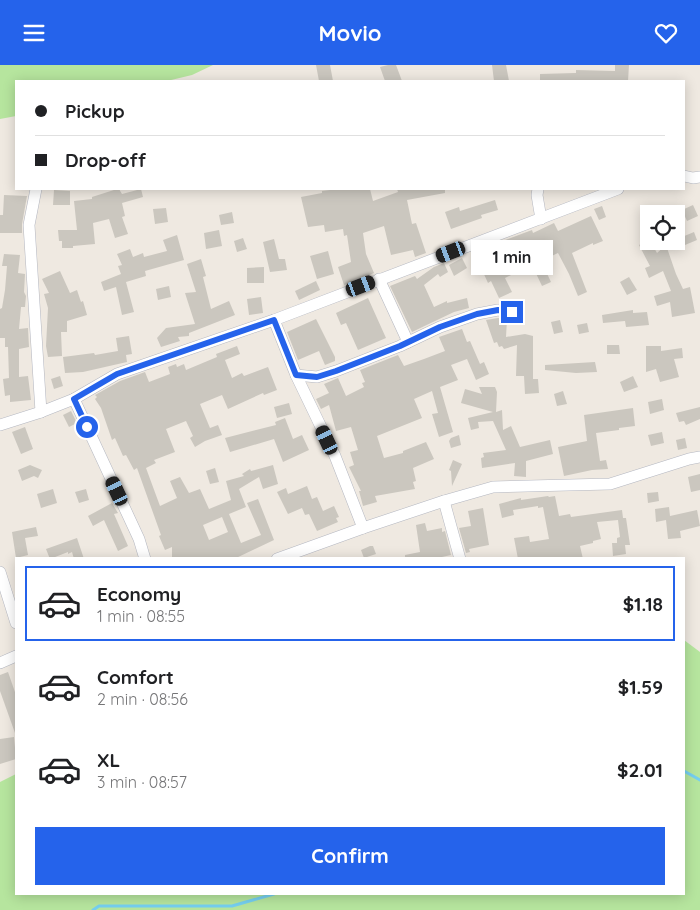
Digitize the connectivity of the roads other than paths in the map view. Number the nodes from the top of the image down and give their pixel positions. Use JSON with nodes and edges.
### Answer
{"nodes":[{"id":1,"x":685,"y":176,"type":"edge"},
{"id":2,"x":700,"y":177,"type":"edge"},
{"id":3,"x":36,"y":190,"type":"edge"},
{"id":4,"x":538,"y":190,"type":"edge"},
{"id":5,"x":615,"y":190,"type":"edge"},
{"id":6,"x":541,"y":219,"type":"junction"},
{"id":7,"x":379,"y":279,"type":"junction"},
{"id":8,"x":512,"y":312,"type":"dead end"},
{"id":9,"x":274,"y":320,"type":"junction"},
{"id":10,"x":408,"y":342,"type":"junction"},
{"id":11,"x":296,"y":375,"type":"junction"},
{"id":12,"x":74,"y":399,"type":"junction"},
{"id":13,"x":42,"y":412,"type":"junction"},
{"id":14,"x":0,"y":425,"type":"edge"},
{"id":15,"x":700,"y":457,"type":"edge"},
{"id":16,"x":444,"y":501,"type":"junction"},
{"id":17,"x":363,"y":528,"type":"junction"},
{"id":18,"x":144,"y":557,"type":"edge"},
{"id":19,"x":283,"y":557,"type":"edge"},
{"id":20,"x":459,"y":557,"type":"edge"},
{"id":21,"x":0,"y":572,"type":"edge"},
{"id":22,"x":15,"y":620,"type":"edge"},
{"id":23,"x":15,"y":656,"type":"edge"},
{"id":24,"x":0,"y":663,"type":"edge"}],
"edges":[{"from":1,"to":2,"type":"street"},
{"from":3,"to":13,"type":"street"},
{"from":4,"to":6,"type":"street"},
{"from":5,"to":6,"type":"street"},
{"from":6,"to":7,"type":"street"},
{"from":7,"to":9,"type":"street"},
{"from":7,"to":10,"type":"street"},
{"from":8,"to":10,"type":"street"},
{"from":9,"to":11,"type":"street"},
{"from":9,"to":12,"type":"street"},
{"from":10,"to":11,"type":"street"},
{"from":11,"to":17,"type":"street"},
{"from":12,"to":13,"type":"street"},
{"from":12,"to":18,"type":"street"},
{"from":13,"to":14,"type":"street"},
{"from":15,"to":16,"type":"street"},
{"from":16,"to":17,"type":"street"},
{"from":16,"to":20,"type":"street"},
{"from":17,"to":19,"type":"street"},
{"from":21,"to":22,"type":"street"},
{"from":23,"to":24,"type":"street"}]}
